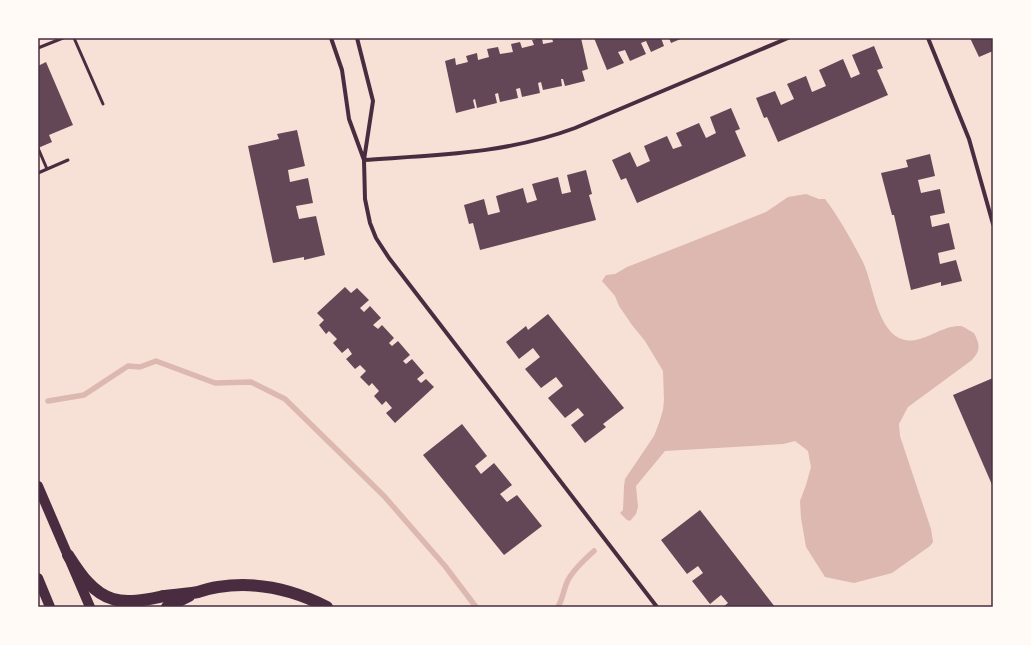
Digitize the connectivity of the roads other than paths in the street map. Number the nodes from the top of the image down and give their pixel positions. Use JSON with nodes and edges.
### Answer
{"nodes":[{"id":1,"x":63,"y":38,"type":"edge"},
{"id":2,"x":74,"y":38,"type":"edge"},
{"id":3,"x":331,"y":38,"type":"edge"},
{"id":4,"x":357,"y":38,"type":"edge"},
{"id":5,"x":788,"y":38,"type":"edge"},
{"id":6,"x":928,"y":38,"type":"edge"},
{"id":7,"x":38,"y":48,"type":"edge"},
{"id":8,"x":103,"y":104,"type":"dead end"},
{"id":9,"x":38,"y":148,"type":"edge"},
{"id":10,"x":68,"y":160,"type":"dead end"},
{"id":11,"x":364,"y":160,"type":"junction"},
{"id":12,"x":47,"y":169,"type":"junction"},
{"id":13,"x":38,"y":174,"type":"edge"},
{"id":14,"x":993,"y":224,"type":"edge"},
{"id":15,"x":38,"y":486,"type":"edge"},
{"id":16,"x":68,"y":556,"type":"junction"},
{"id":17,"x":38,"y":578,"type":"edge"},
{"id":18,"x":197,"y":592,"type":"junction"},
{"id":19,"x":50,"y":607,"type":"edge"},
{"id":20,"x":90,"y":607,"type":"edge"},
{"id":21,"x":167,"y":607,"type":"edge"},
{"id":22,"x":327,"y":607,"type":"edge"},
{"id":23,"x":657,"y":607,"type":"edge"}],
"edges":[{"from":1,"to":7,"type":"lane"},
{"from":2,"to":8,"type":"lane"},
{"from":3,"to":11,"type":"street"},
{"from":4,"to":11,"type":"street"},
{"from":5,"to":11,"type":"street"},
{"from":6,"to":14,"type":"street"},
{"from":9,"to":12,"type":"lane"},
{"from":10,"to":12,"type":"lane"},
{"from":11,"to":23,"type":"street"},
{"from":12,"to":13,"type":"lane"},
{"from":15,"to":16,"type":"main road"},
{"from":16,"to":18,"type":"highway"},
{"from":16,"to":20,"type":"main road"},
{"from":17,"to":19,"type":"main road"},
{"from":18,"to":21,"type":"highway"},
{"from":18,"to":22,"type":"highway"}]}
